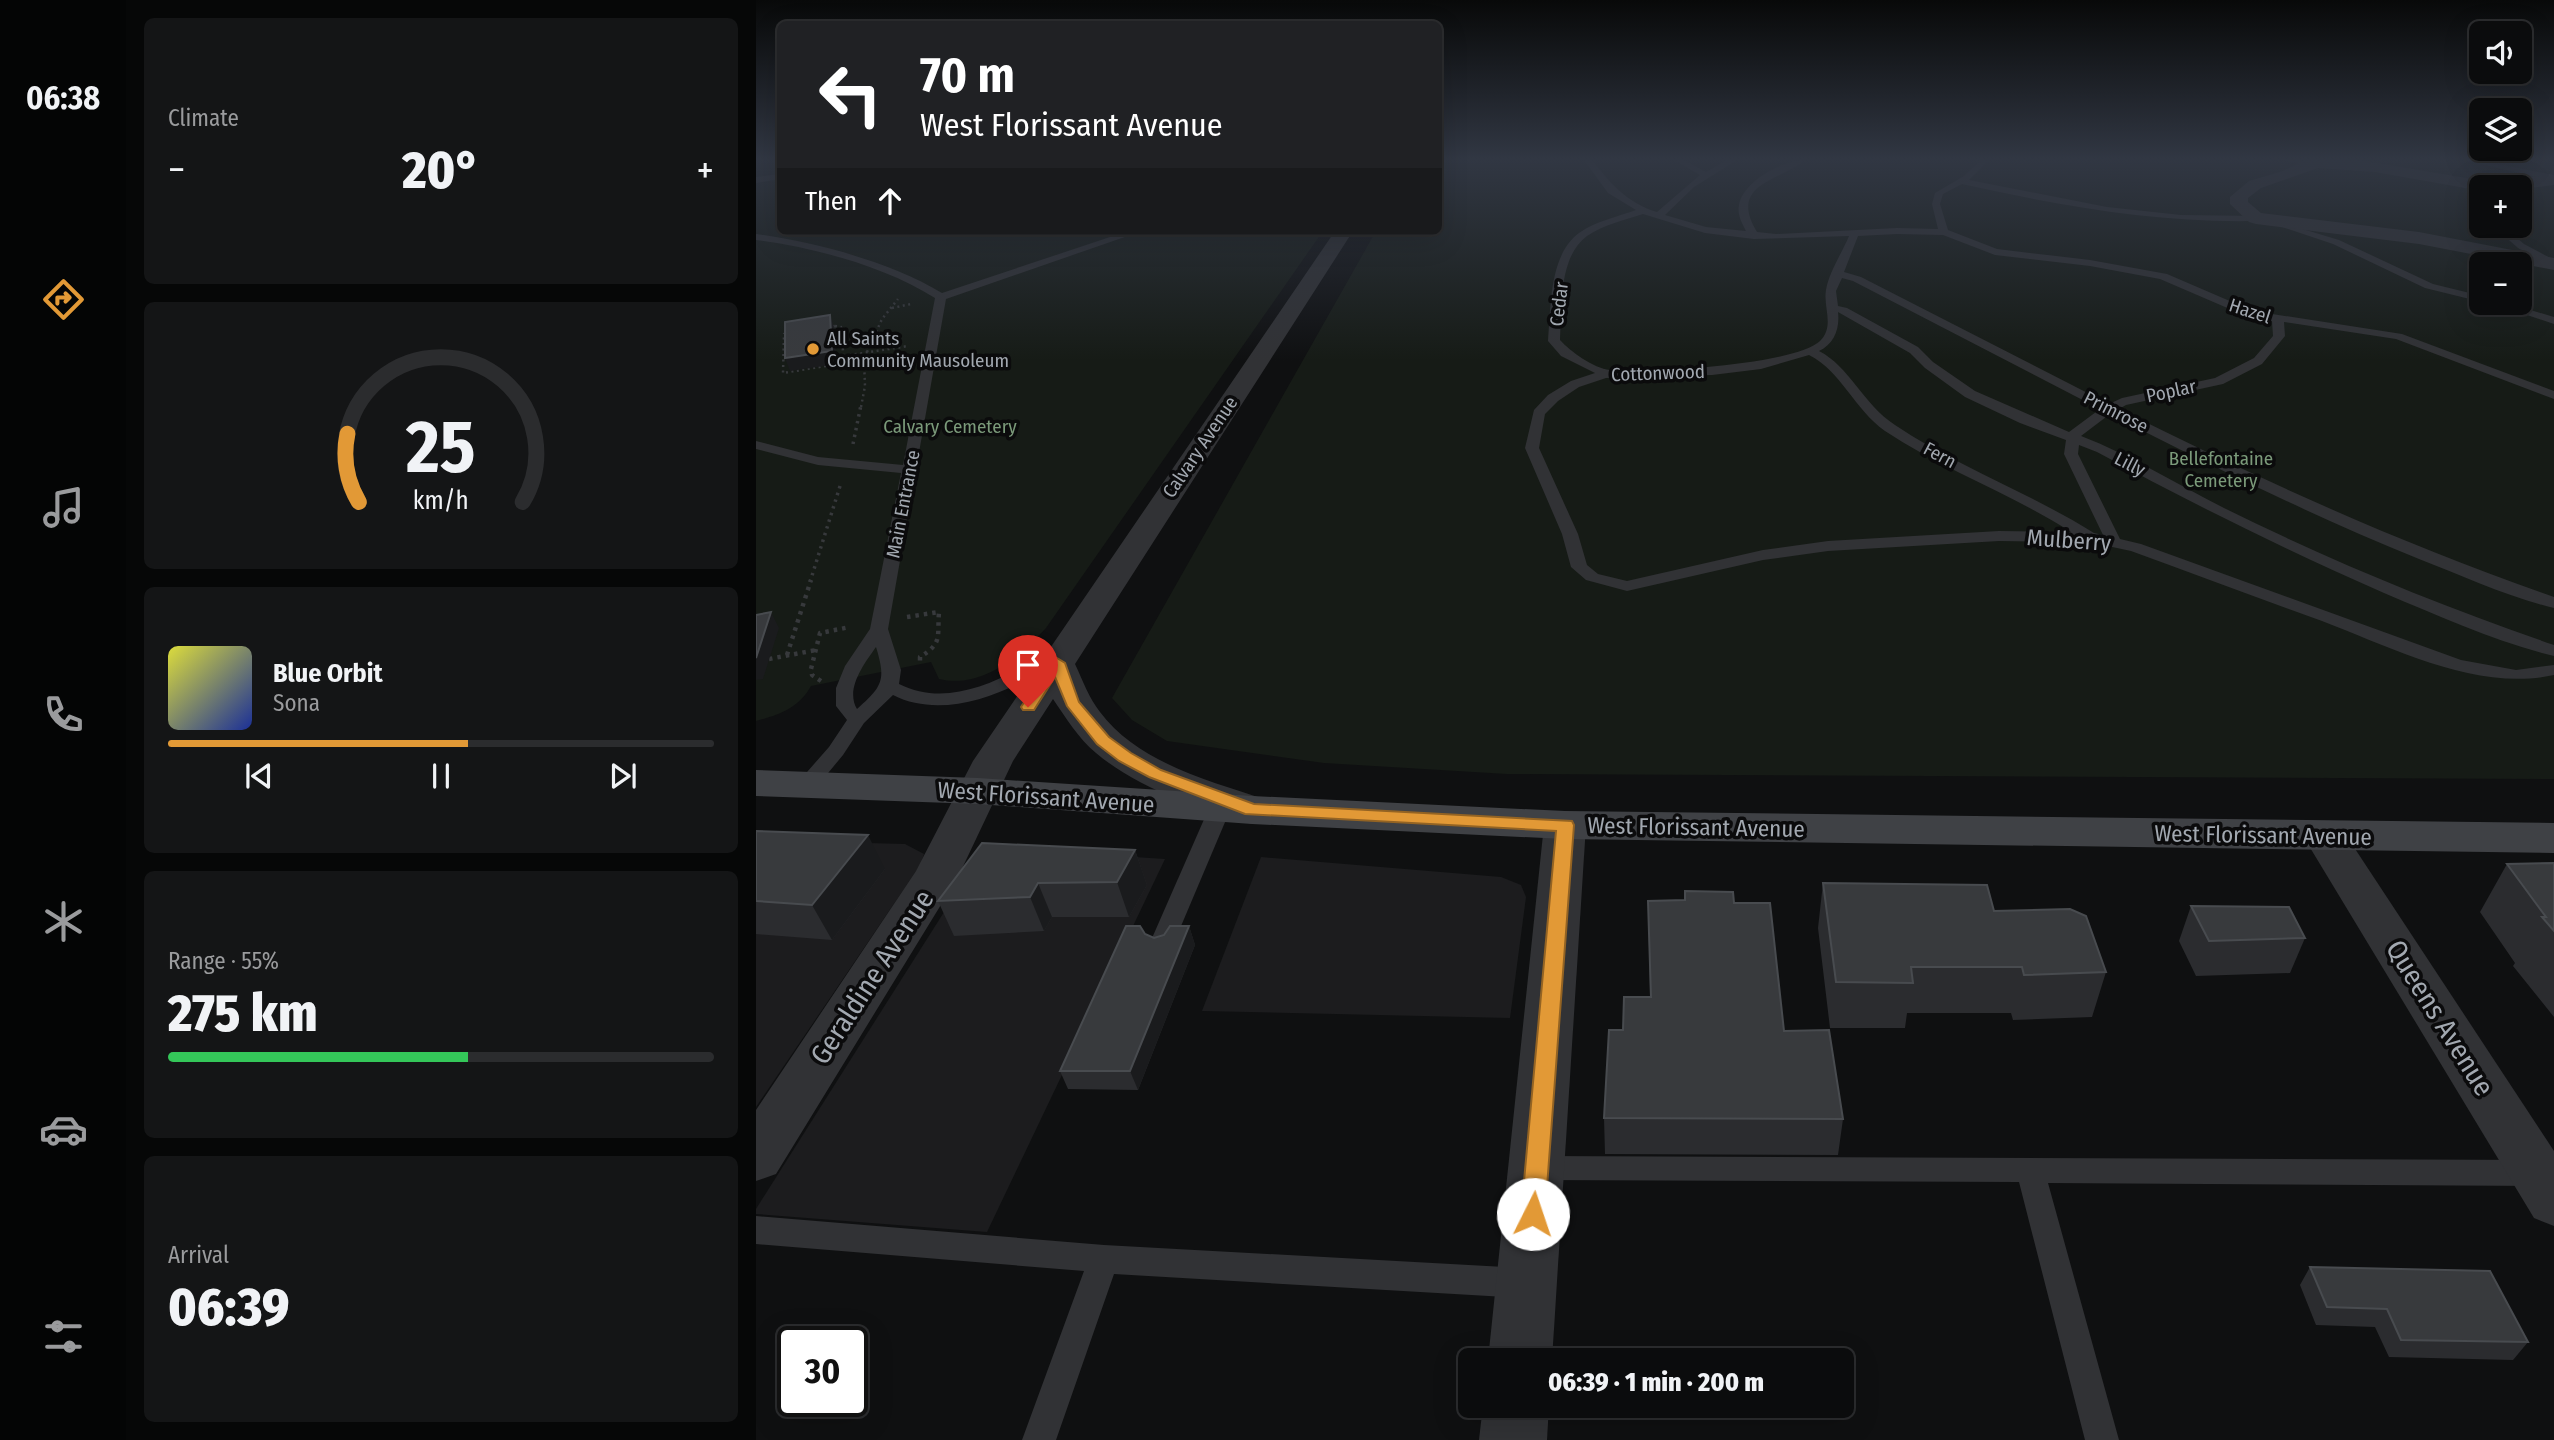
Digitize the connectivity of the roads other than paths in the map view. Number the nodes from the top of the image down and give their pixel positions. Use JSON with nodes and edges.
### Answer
{"nodes":[{"id":1,"x":1603,"y":227,"type":"edge"},
{"id":2,"x":1695,"y":227,"type":"edge"},
{"id":3,"x":1749,"y":227,"type":"edge"},
{"id":4,"x":1943,"y":227,"type":"edge"},
{"id":5,"x":2291,"y":227,"type":"edge"},
{"id":6,"x":2317,"y":227,"type":"edge"},
{"id":7,"x":1944,"y":232,"type":"junction"},
{"id":8,"x":1125,"y":235,"type":"edge"},
{"id":9,"x":1341,"y":235,"type":"edge"},
{"id":10,"x":1854,"y":235,"type":"junction"},
{"id":11,"x":1754,"y":236,"type":"junction"},
{"id":12,"x":756,"y":237,"type":"edge"},
{"id":13,"x":2512,"y":238,"type":"edge"},
{"id":14,"x":2554,"y":264,"type":"edge"},
{"id":15,"x":1838,"y":273,"type":"junction"},
{"id":16,"x":2469,"y":296,"type":"edge"},
{"id":17,"x":941,"y":297,"type":"junction"},
{"id":18,"x":1833,"y":308,"type":"junction"},
{"id":19,"x":2532,"y":314,"type":"edge"},
{"id":20,"x":2278,"y":320,"type":"junction"},
{"id":21,"x":2554,"y":321,"type":"edge"},
{"id":22,"x":1810,"y":351,"type":"junction"},
{"id":23,"x":1605,"y":374,"type":"junction"},
{"id":24,"x":2554,"y":395,"type":"edge"},
{"id":25,"x":2110,"y":409,"type":"junction"},
{"id":26,"x":2074,"y":438,"type":"junction"},
{"id":27,"x":756,"y":445,"type":"edge"},
{"id":28,"x":909,"y":470,"type":"junction"},
{"id":29,"x":2089,"y":537,"type":"junction"},
{"id":30,"x":2114,"y":542,"type":"junction"},
{"id":31,"x":1608,"y":583,"type":"joint"},
{"id":32,"x":2554,"y":604,"type":"edge"},
{"id":33,"x":879,"y":629,"type":"junction"},
{"id":34,"x":2554,"y":651,"type":"edge"},
{"id":35,"x":1062,"y":655,"type":"junction"},
{"id":36,"x":2554,"y":670,"type":"edge"},
{"id":37,"x":889,"y":686,"type":"junction"},
{"id":38,"x":857,"y":719,"type":"junction"},
{"id":39,"x":757,"y":784,"type":"edge"},
{"id":40,"x":807,"y":785,"type":"junction"},
{"id":41,"x":978,"y":791,"type":"junction"},
{"id":42,"x":1236,"y":809,"type":"junction"},
{"id":43,"x":1565,"y":825,"type":"junction"},
{"id":44,"x":2325,"y":836,"type":"junction"},
{"id":45,"x":2554,"y":838,"type":"edge"},
{"id":46,"x":1161,"y":945,"type":"edge"},
{"id":47,"x":756,"y":1157,"type":"edge"},
{"id":48,"x":1536,"y":1168,"type":"junction"},
{"id":49,"x":2029,"y":1170,"type":"junction"},
{"id":50,"x":2548,"y":1182,"type":"edge"},
{"id":51,"x":756,"y":1230,"type":"edge"},
{"id":52,"x":1104,"y":1259,"type":"junction"},
{"id":53,"x":1527,"y":1283,"type":"junction"},
{"id":54,"x":1521,"y":1348,"type":"edge"},
{"id":55,"x":1515,"y":1418,"type":"edge"},
{"id":56,"x":1039,"y":1440,"type":"edge"},
{"id":57,"x":1513,"y":1440,"type":"edge"},
{"id":58,"x":2102,"y":1440,"type":"edge"}],
"edges":[{"from":1,"to":23,"type":"lane","name":"Cedar"},
{"from":2,"to":11,"type":"lane"},
{"from":3,"to":11,"type":"lane"},
{"from":4,"to":7,"type":"lane"},
{"from":5,"to":16,"type":"lane"},
{"from":6,"to":14,"type":"street"},
{"from":7,"to":10,"type":"lane"},
{"from":7,"to":20,"type":"lane","name":"Hazel"},
{"from":8,"to":17,"type":"lane"},
{"from":9,"to":35,"type":"street","name":"Calvary Avenue"},
{"from":10,"to":11,"type":"lane"},
{"from":10,"to":15,"type":"lane"},
{"from":12,"to":17,"type":"lane"},
{"from":13,"to":14,"type":"lane"},
{"from":15,"to":18,"type":"lane"},
{"from":15,"to":25,"type":"lane","name":"Primrose"},
{"from":17,"to":28,"type":"lane","name":"Main Entrance"},
{"from":18,"to":22,"type":"lane"},
{"from":18,"to":26,"type":"lane","name":"Lilly"},
{"from":19,"to":21,"type":"lane"},
{"from":20,"to":24,"type":"lane","name":"Hazel"},
{"from":20,"to":25,"type":"lane","name":"Poplar"},
{"from":22,"to":23,"type":"lane","name":"Cottonwood"},
{"from":22,"to":29,"type":"lane","name":"Fern"},
{"from":23,"to":31,"type":"lane","name":"Cottonwood"},
{"from":25,"to":26,"type":"lane","name":"Poplar"},
{"from":25,"to":32,"type":"lane","name":"Primrose"},
{"from":26,"to":30,"type":"lane"},
{"from":26,"to":34,"type":"lane","name":"Lilly"},
{"from":27,"to":28,"type":"lane"},
{"from":28,"to":33,"type":"lane","name":"Main Entrance"},
{"from":29,"to":30,"type":"lane","name":"Mulberry"},
{"from":29,"to":31,"type":"lane","name":"Mulberry"},
{"from":30,"to":36,"type":"lane","name":"Mulberry"},
{"from":33,"to":37,"type":"lane","name":"Main Entrance"},
{"from":33,"to":38,"type":"lane","name":"Main Entrance"},
{"from":35,"to":37,"type":"lane"},
{"from":35,"to":41,"type":"street","name":"Calvary Avenue"},
{"from":35,"to":42,"type":"street"},
{"from":37,"to":38,"type":"lane"},
{"from":38,"to":40,"type":"lane"},
{"from":39,"to":40,"type":"main road","name":"West Florissant Avenue"},
{"from":40,"to":41,"type":"main road","name":"West Florissant Avenue"},
{"from":41,"to":42,"type":"main road","name":"West Florissant Avenue"},
{"from":41,"to":47,"type":"street","name":"Geraldine Avenue"},
{"from":42,"to":43,"type":"main road","name":"West Florissant Avenue"},
{"from":42,"to":46,"type":"lane"},
{"from":43,"to":44,"type":"main road","name":"West Florissant Avenue"},
{"from":43,"to":48,"type":"street"},
{"from":44,"to":45,"type":"main road","name":"West Florissant Avenue"},
{"from":44,"to":50,"type":"street","name":"Queens Avenue"},
{"from":48,"to":49,"type":"lane"},
{"from":48,"to":53,"type":"street"},
{"from":49,"to":50,"type":"lane"},
{"from":49,"to":58,"type":"lane"},
{"from":51,"to":52,"type":"lane"},
{"from":52,"to":53,"type":"lane"},
{"from":52,"to":56,"type":"lane"},
{"from":53,"to":54,"type":"street"},
{"from":55,"to":57,"type":"street"}]}
